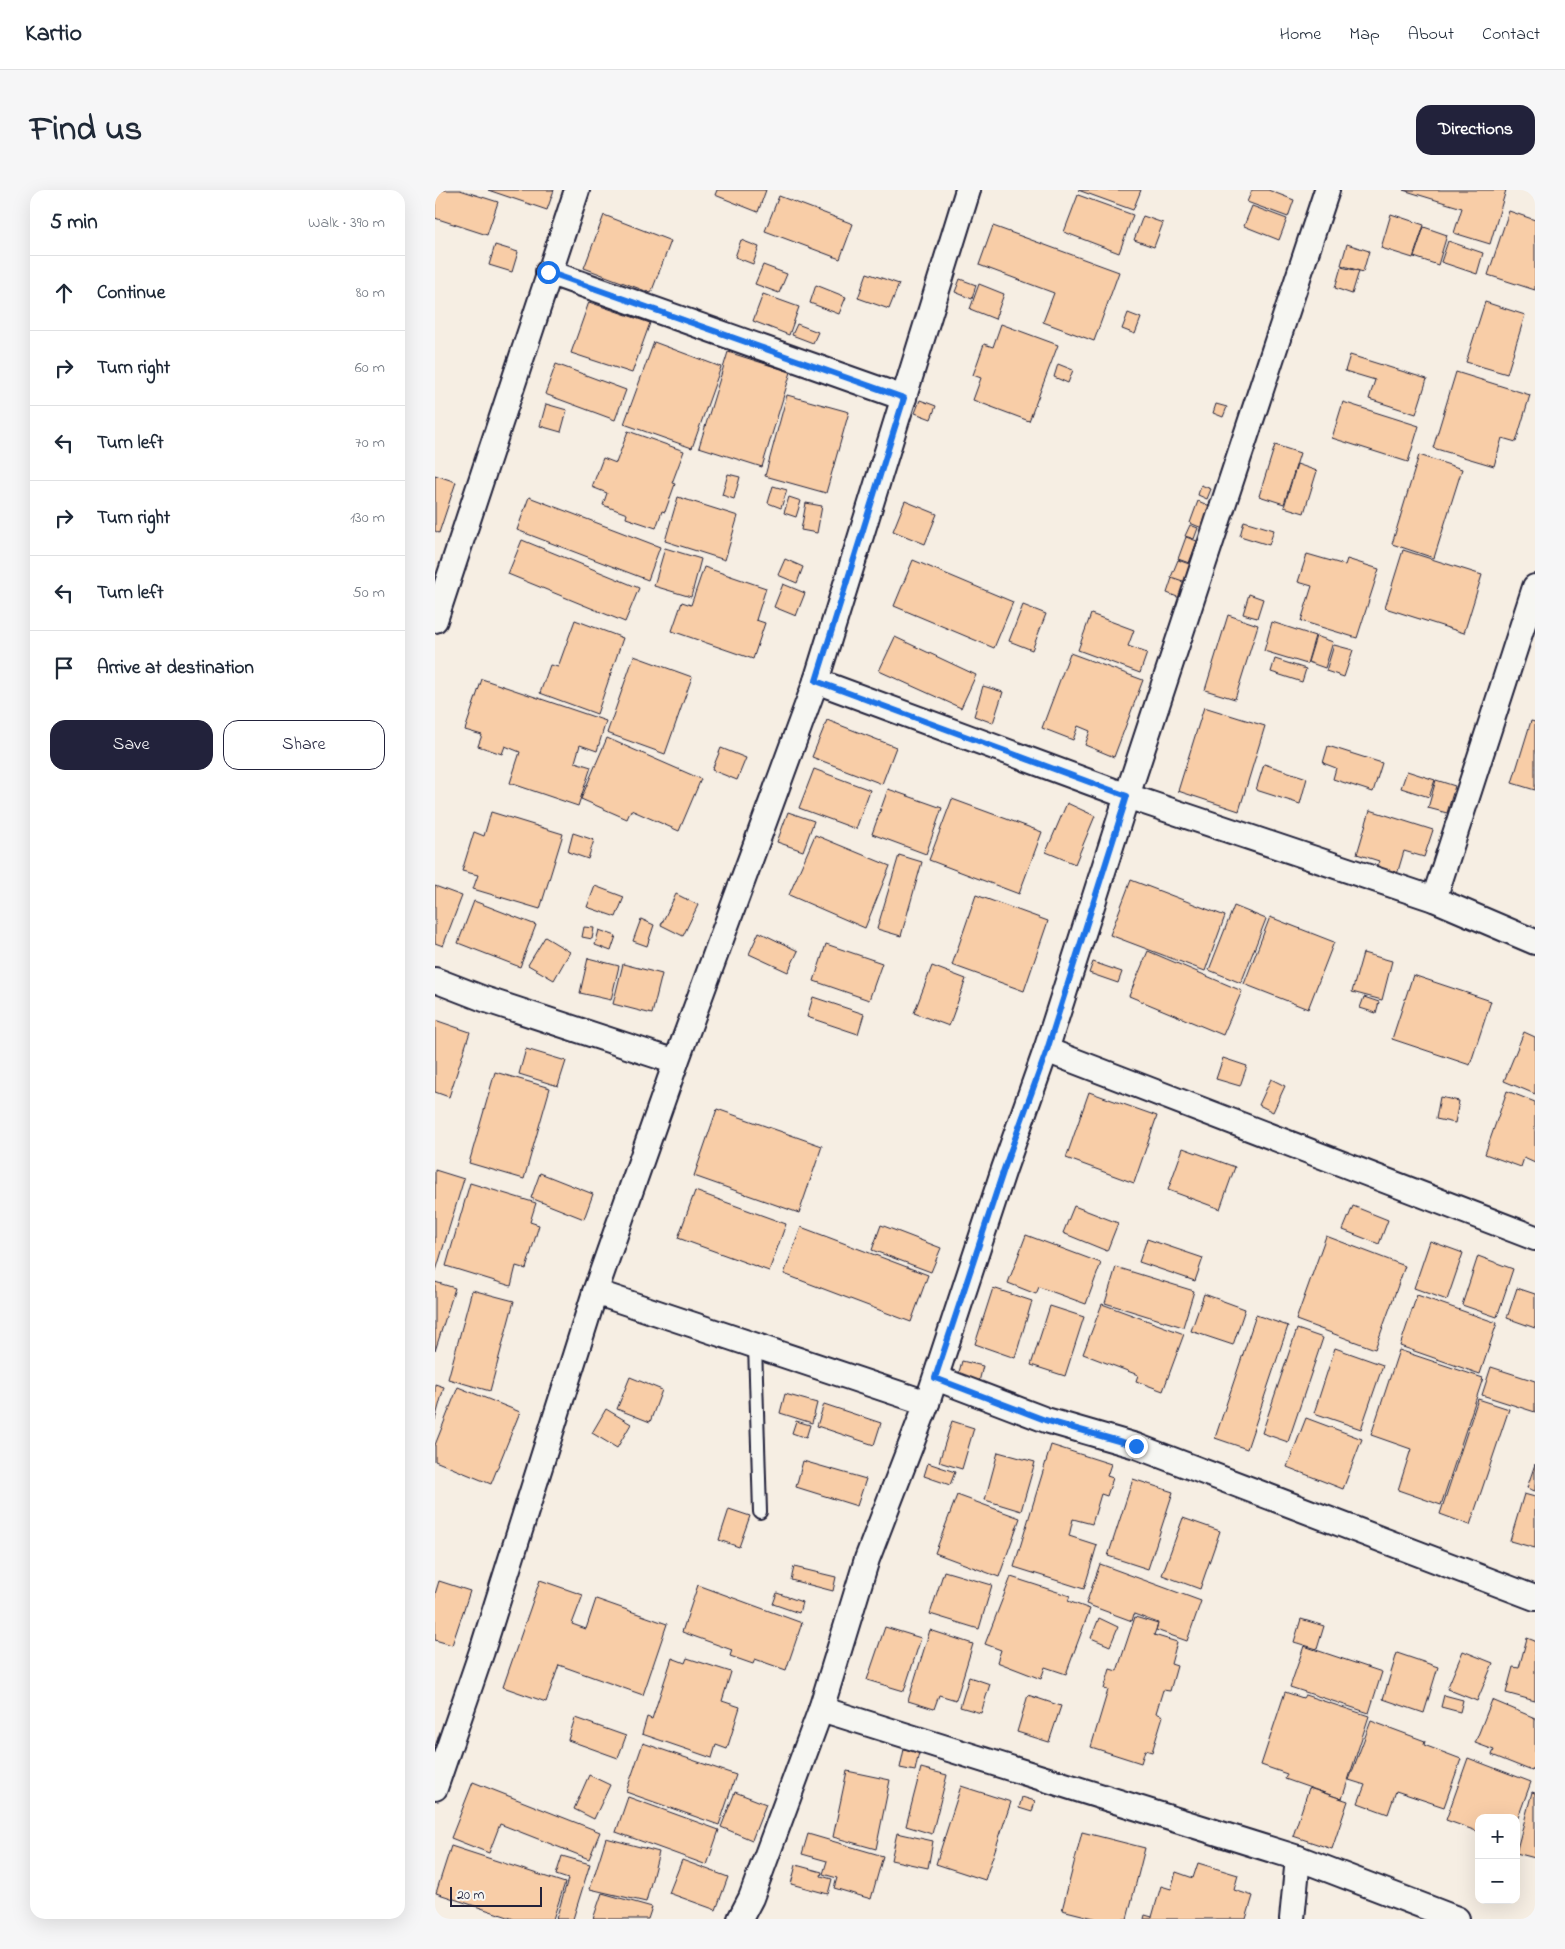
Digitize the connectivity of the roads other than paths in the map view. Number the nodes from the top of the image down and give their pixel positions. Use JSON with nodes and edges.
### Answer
{"nodes":[{"id":1,"x":577,"y":190,"type":"edge"},
{"id":2,"x":968,"y":190,"type":"edge"},
{"id":3,"x":1327,"y":190,"type":"edge"},
{"id":4,"x":548,"y":272,"type":"junction"},
{"id":5,"x":904,"y":398,"type":"junction"},
{"id":6,"x":1535,"y":587,"type":"edge"},
{"id":7,"x":435,"y":620,"type":"edge"},
{"id":8,"x":816,"y":681,"type":"junction"},
{"id":9,"x":1127,"y":796,"type":"junction"},
{"id":10,"x":1434,"y":899,"type":"junction"},
{"id":11,"x":1535,"y":942,"type":"edge"},
{"id":12,"x":435,"y":980,"type":"edge"},
{"id":13,"x":1047,"y":1050,"type":"junction"},
{"id":14,"x":676,"y":1062,"type":"junction"},
{"id":15,"x":1535,"y":1238,"type":"edge"},
{"id":16,"x":595,"y":1292,"type":"junction"},
{"id":17,"x":755,"y":1345,"type":"junction"},
{"id":18,"x":935,"y":1378,"type":"junction"},
{"id":19,"x":927,"y":1403,"type":"junction"},
{"id":20,"x":760,"y":1512,"type":"dead end"},
{"id":21,"x":1535,"y":1598,"type":"edge"},
{"id":22,"x":821,"y":1709,"type":"junction"},
{"id":23,"x":435,"y":1788,"type":"edge"},
{"id":24,"x":1298,"y":1858,"type":"junction"},
{"id":25,"x":740,"y":1919,"type":"edge"},
{"id":26,"x":1292,"y":1919,"type":"edge"},
{"id":27,"x":1457,"y":1919,"type":"edge"}],
"edges":[{"from":1,"to":4,"type":"street"},
{"from":2,"to":5,"type":"street"},
{"from":3,"to":9,"type":"street"},
{"from":4,"to":5,"type":"street"},
{"from":4,"to":7,"type":"street"},
{"from":5,"to":8,"type":"street"},
{"from":6,"to":10,"type":"street"},
{"from":8,"to":9,"type":"street"},
{"from":8,"to":14,"type":"street"},
{"from":9,"to":10,"type":"street"},
{"from":9,"to":13,"type":"street"},
{"from":10,"to":11,"type":"street"},
{"from":12,"to":14,"type":"street"},
{"from":13,"to":15,"type":"street"},
{"from":13,"to":18,"type":"street"},
{"from":14,"to":16,"type":"street"},
{"from":16,"to":17,"type":"street"},
{"from":16,"to":23,"type":"street"},
{"from":17,"to":19,"type":"street"},
{"from":17,"to":20,"type":"lane"},
{"from":18,"to":19,"type":"street"},
{"from":18,"to":21,"type":"street"},
{"from":19,"to":22,"type":"street"},
{"from":22,"to":24,"type":"street"},
{"from":22,"to":25,"type":"street"},
{"from":24,"to":26,"type":"street"},
{"from":24,"to":27,"type":"street"}]}
